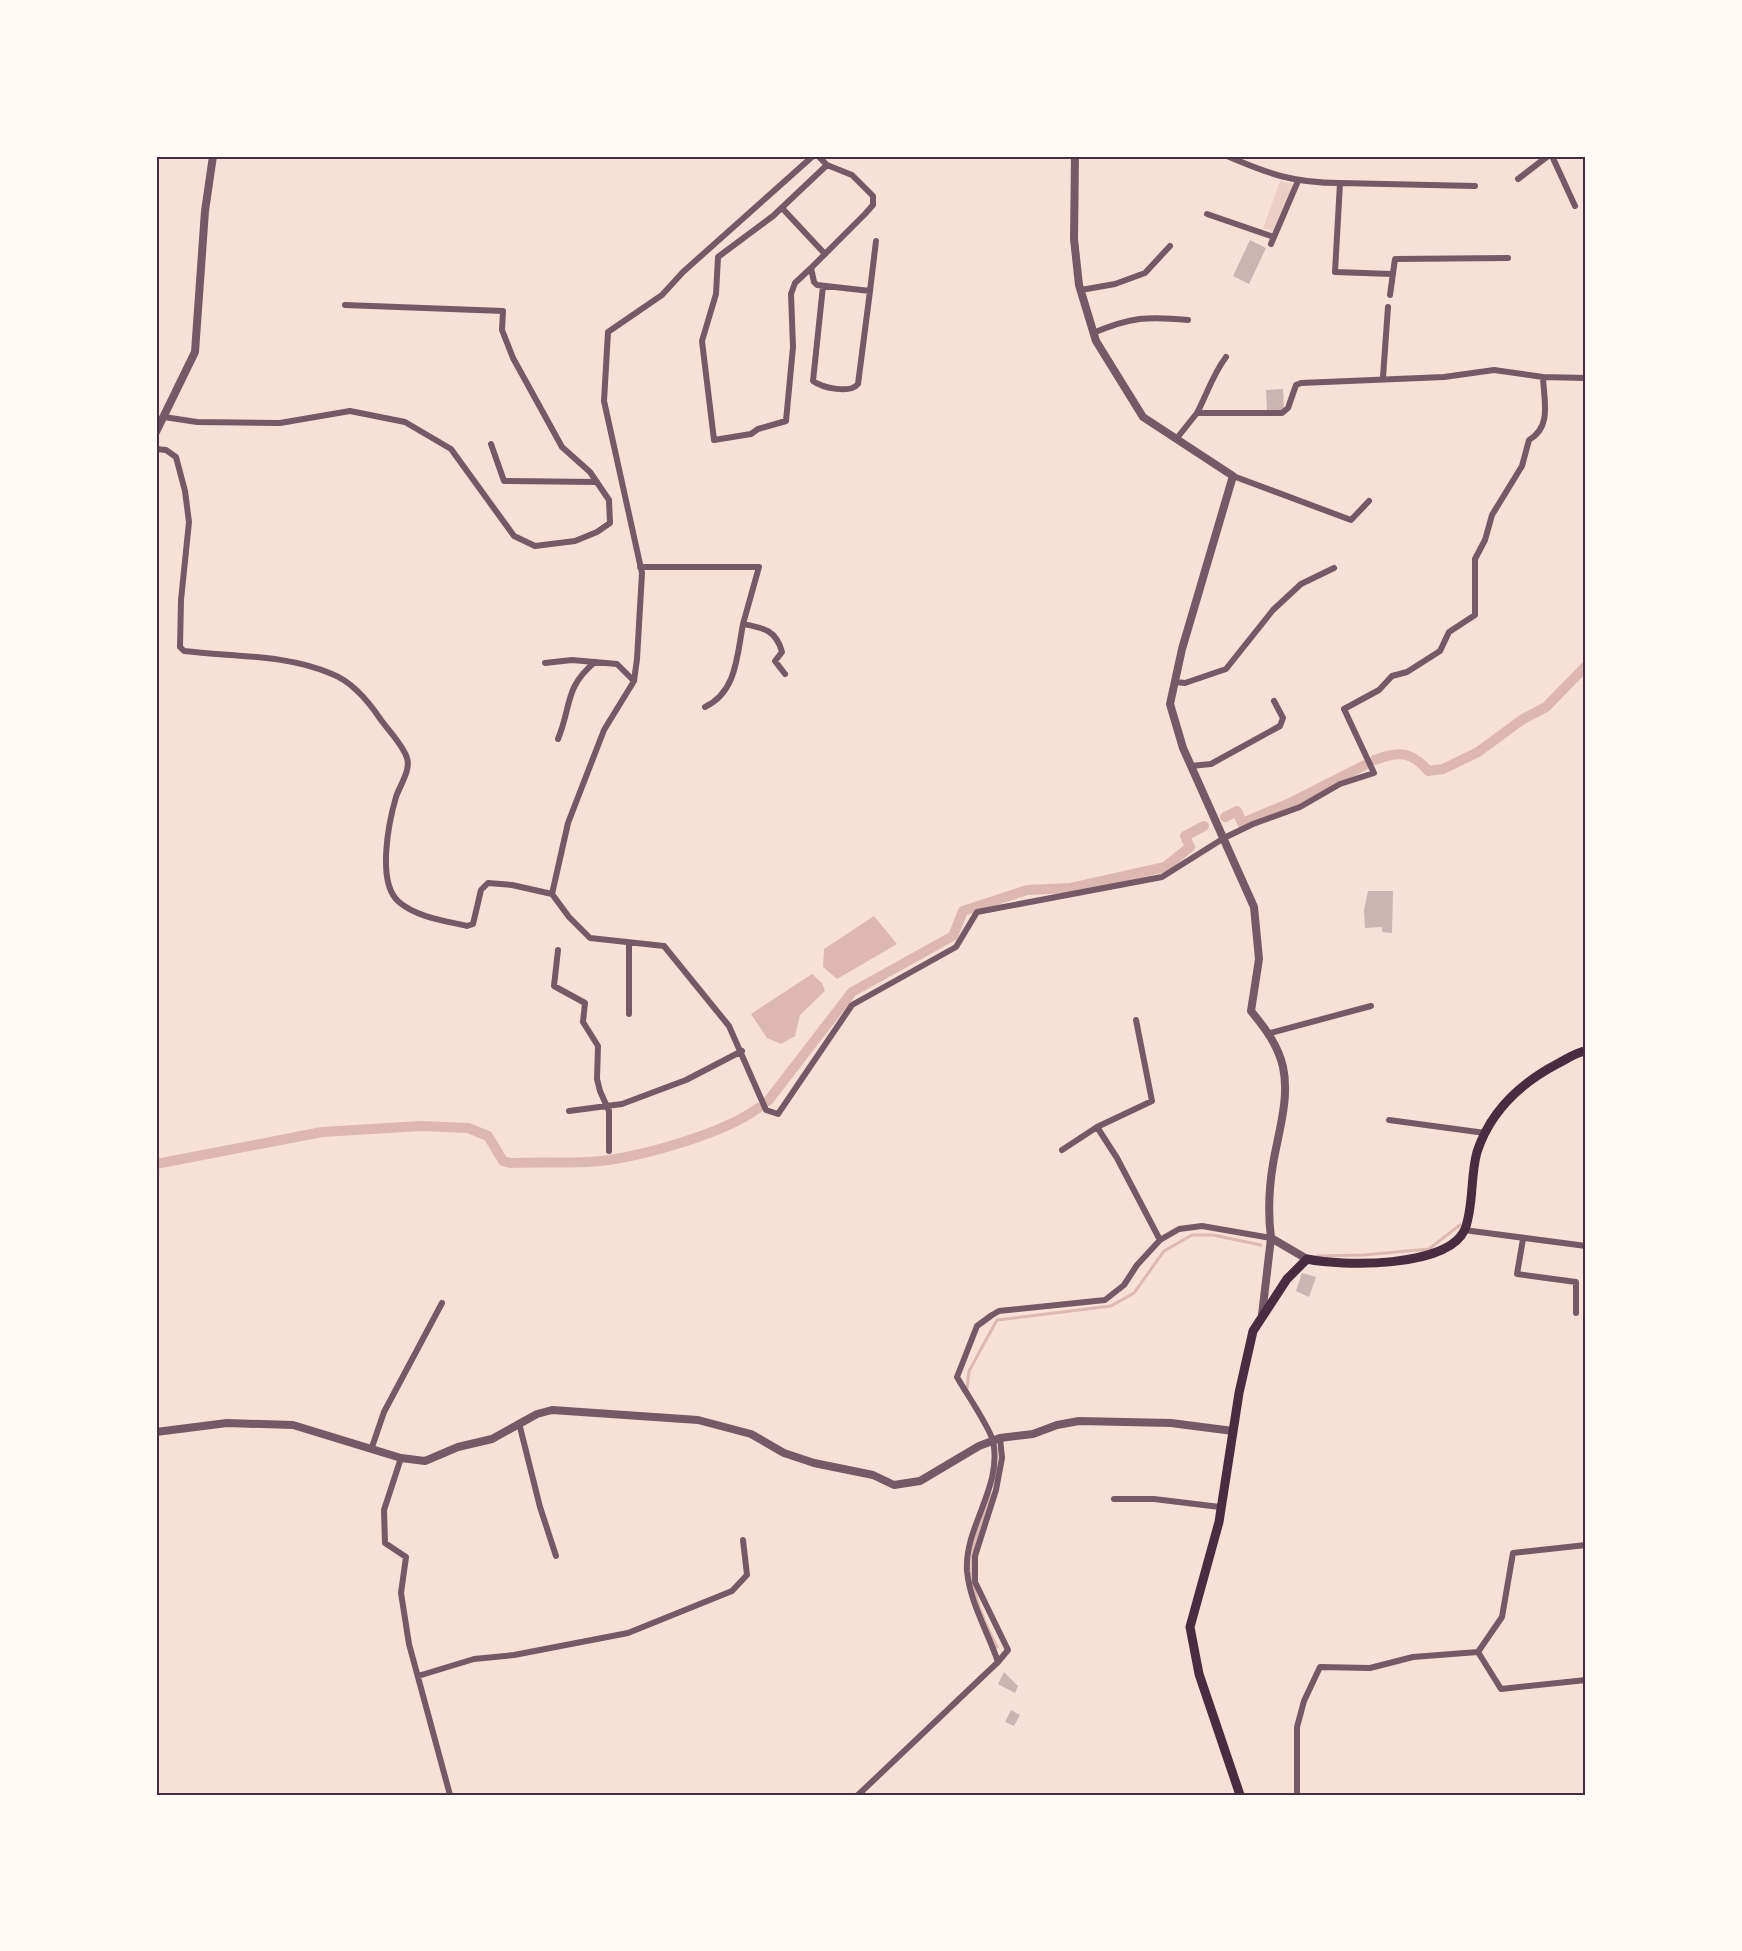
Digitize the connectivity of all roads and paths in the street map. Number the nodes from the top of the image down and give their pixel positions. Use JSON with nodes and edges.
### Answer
{"nodes":[{"id":1,"x":213,"y":156,"type":"edge"},
{"id":2,"x":813,"y":156,"type":"edge"},
{"id":3,"x":818,"y":156,"type":"edge"},
{"id":4,"x":1075,"y":156,"type":"edge"},
{"id":5,"x":1227,"y":156,"type":"edge"},
{"id":6,"x":1550,"y":156,"type":"edge"},
{"id":7,"x":827,"y":165,"type":"junction"},
{"id":8,"x":1518,"y":179,"type":"dead end"},
{"id":9,"x":1298,"y":182,"type":"junction"},
{"id":10,"x":1340,"y":183,"type":"junction"},
{"id":11,"x":1475,"y":186,"type":"dead end"},
{"id":12,"x":1575,"y":206,"type":"dead end"},
{"id":13,"x":782,"y":208,"type":"junction"},
{"id":14,"x":1207,"y":214,"type":"dead end"},
{"id":15,"x":876,"y":241,"type":"dead end"},
{"id":16,"x":1170,"y":246,"type":"dead end"},
{"id":17,"x":825,"y":254,"type":"junction"},
{"id":18,"x":1508,"y":258,"type":"dead end"},
{"id":19,"x":811,"y":268,"type":"junction"},
{"id":20,"x":1392,"y":274,"type":"junction"},
{"id":21,"x":824,"y":286,"type":"junction"},
{"id":22,"x":1081,"y":290,"type":"junction"},
{"id":23,"x":870,"y":291,"type":"junction"},
{"id":24,"x":1390,"y":295,"type":"dead end"},
{"id":25,"x":345,"y":305,"type":"dead end"},
{"id":26,"x":1388,"y":307,"type":"dead end"},
{"id":27,"x":1188,"y":320,"type":"dead end"},
{"id":28,"x":1094,"y":333,"type":"junction"},
{"id":29,"x":1226,"y":357,"type":"dead end"},
{"id":30,"x":1383,"y":377,"type":"junction"},
{"id":31,"x":1543,"y":377,"type":"junction"},
{"id":32,"x":1586,"y":378,"type":"edge"},
{"id":33,"x":1197,"y":413,"type":"junction"},
{"id":34,"x":164,"y":417,"type":"junction"},
{"id":35,"x":156,"y":432,"type":"edge"},
{"id":36,"x":1177,"y":438,"type":"junction"},
{"id":37,"x":491,"y":444,"type":"dead end"},
{"id":38,"x":156,"y":449,"type":"edge"},
{"id":39,"x":1233,"y":476,"type":"junction"},
{"id":40,"x":597,"y":482,"type":"junction"},
{"id":41,"x":1369,"y":501,"type":"dead end"},
{"id":42,"x":640,"y":567,"type":"junction"},
{"id":43,"x":1334,"y":568,"type":"dead end"},
{"id":44,"x":743,"y":624,"type":"junction"},
{"id":45,"x":595,"y":662,"type":"junction"},
{"id":46,"x":545,"y":663,"type":"dead end"},
{"id":47,"x":785,"y":674,"type":"dead end"},
{"id":48,"x":634,"y":681,"type":"junction"},
{"id":49,"x":1175,"y":682,"type":"junction"},
{"id":50,"x":1274,"y":701,"type":"dead end"},
{"id":51,"x":705,"y":707,"type":"dead end"},
{"id":52,"x":558,"y":739,"type":"dead end"},
{"id":53,"x":1191,"y":766,"type":"junction"},
{"id":54,"x":1222,"y":834,"type":"junction"},
{"id":55,"x":552,"y":894,"type":"junction"},
{"id":56,"x":629,"y":943,"type":"junction"},
{"id":57,"x":558,"y":950,"type":"dead end"},
{"id":58,"x":1371,"y":1006,"type":"dead end"},
{"id":59,"x":629,"y":1014,"type":"dead end"},
{"id":60,"x":1136,"y":1020,"type":"dead end"},
{"id":61,"x":1270,"y":1033,"type":"junction"},
{"id":62,"x":742,"y":1051,"type":"junction"},
{"id":63,"x":1586,"y":1051,"type":"edge"},
{"id":64,"x":605,"y":1106,"type":"junction"},
{"id":65,"x":569,"y":1111,"type":"dead end"},
{"id":66,"x":1389,"y":1120,"type":"dead end"},
{"id":67,"x":1097,"y":1127,"type":"junction"},
{"id":68,"x":1485,"y":1133,"type":"junction"},
{"id":69,"x":1062,"y":1150,"type":"dead end"},
{"id":70,"x":609,"y":1151,"type":"dead end"},
{"id":71,"x":1464,"y":1230,"type":"junction"},
{"id":72,"x":1271,"y":1238,"type":"junction"},
{"id":73,"x":1523,"y":1239,"type":"junction"},
{"id":74,"x":1160,"y":1240,"type":"junction"},
{"id":75,"x":1586,"y":1246,"type":"edge"},
{"id":76,"x":1307,"y":1259,"type":"junction"},
{"id":77,"x":442,"y":1303,"type":"dead end"},
{"id":78,"x":1576,"y":1313,"type":"dead end"},
{"id":79,"x":1262,"y":1315,"type":"junction"},
{"id":80,"x":519,"y":1423,"type":"junction"},
{"id":81,"x":1233,"y":1431,"type":"junction"},
{"id":82,"x":156,"y":1432,"type":"edge"},
{"id":83,"x":997,"y":1439,"type":"junction"},
{"id":84,"x":372,"y":1447,"type":"junction"},
{"id":85,"x":401,"y":1458,"type":"junction"},
{"id":86,"x":1114,"y":1500,"type":"dead end"},
{"id":87,"x":1220,"y":1507,"type":"junction"},
{"id":88,"x":743,"y":1540,"type":"dead end"},
{"id":89,"x":1586,"y":1545,"type":"edge"},
{"id":90,"x":556,"y":1556,"type":"dead end"},
{"id":91,"x":1478,"y":1652,"type":"junction"},
{"id":92,"x":998,"y":1662,"type":"junction"},
{"id":93,"x":418,"y":1676,"type":"junction"},
{"id":94,"x":1586,"y":1680,"type":"edge"},
{"id":95,"x":450,"y":1795,"type":"edge"},
{"id":96,"x":858,"y":1795,"type":"edge"},
{"id":97,"x":1240,"y":1795,"type":"edge"},
{"id":98,"x":1297,"y":1795,"type":"edge"}],
"edges":[{"from":1,"to":34,"type":"street"},
{"from":2,"to":42,"type":"street"},
{"from":3,"to":7,"type":"street"},
{"from":4,"to":22,"type":"street"},
{"from":5,"to":9,"type":"street"},
{"from":6,"to":8,"type":"street"},
{"from":6,"to":12,"type":"street"},
{"from":7,"to":13,"type":"street"},
{"from":7,"to":17,"type":"street"},
{"from":9,"to":10,"type":"street"},
{"from":9,"to":14,"type":"street"},
{"from":10,"to":11,"type":"street"},
{"from":10,"to":20,"type":"street"},
{"from":13,"to":17,"type":"street"},
{"from":13,"to":19,"type":"street"},
{"from":15,"to":23,"type":"street"},
{"from":16,"to":22,"type":"street"},
{"from":17,"to":19,"type":"street"},
{"from":18,"to":20,"type":"street"},
{"from":19,"to":21,"type":"street"},
{"from":20,"to":24,"type":"street"},
{"from":21,"to":23,"type":"street"},
{"from":21,"to":23,"type":"street"},
{"from":22,"to":28,"type":"street"},
{"from":25,"to":40,"type":"street"},
{"from":26,"to":30,"type":"street"},
{"from":27,"to":28,"type":"street"},
{"from":28,"to":36,"type":"street"},
{"from":29,"to":33,"type":"street"},
{"from":30,"to":31,"type":"street"},
{"from":30,"to":33,"type":"street"},
{"from":31,"to":32,"type":"street"},
{"from":31,"to":54,"type":"street"},
{"from":33,"to":36,"type":"street"},
{"from":34,"to":35,"type":"street"},
{"from":34,"to":40,"type":"street"},
{"from":36,"to":39,"type":"street"},
{"from":37,"to":40,"type":"street"},
{"from":38,"to":55,"type":"street"},
{"from":39,"to":41,"type":"street"},
{"from":39,"to":49,"type":"street"},
{"from":42,"to":44,"type":"street"},
{"from":42,"to":48,"type":"street"},
{"from":43,"to":49,"type":"street"},
{"from":44,"to":47,"type":"street"},
{"from":44,"to":51,"type":"street"},
{"from":45,"to":46,"type":"street"},
{"from":45,"to":48,"type":"street"},
{"from":45,"to":52,"type":"street"},
{"from":48,"to":55,"type":"street"},
{"from":49,"to":53,"type":"street"},
{"from":50,"to":53,"type":"street"},
{"from":53,"to":54,"type":"street"},
{"from":54,"to":61,"type":"street"},
{"from":54,"to":62,"type":"street"},
{"from":55,"to":56,"type":"street"},
{"from":56,"to":59,"type":"street"},
{"from":56,"to":62,"type":"street"},
{"from":57,"to":64,"type":"street"},
{"from":58,"to":61,"type":"street"},
{"from":60,"to":67,"type":"street"},
{"from":61,"to":72,"type":"street"},
{"from":62,"to":64,"type":"street"},
{"from":63,"to":68,"type":"main road"},
{"from":64,"to":65,"type":"street"},
{"from":64,"to":70,"type":"street"},
{"from":66,"to":68,"type":"street"},
{"from":67,"to":69,"type":"street"},
{"from":67,"to":74,"type":"street"},
{"from":68,"to":71,"type":"main road"},
{"from":71,"to":73,"type":"street"},
{"from":71,"to":76,"type":"main road"},
{"from":72,"to":74,"type":"street"},
{"from":72,"to":76,"type":"street"},
{"from":72,"to":79,"type":"street"},
{"from":73,"to":75,"type":"street"},
{"from":73,"to":78,"type":"street"},
{"from":74,"to":83,"type":"street"},
{"from":76,"to":79,"type":"main road"},
{"from":77,"to":84,"type":"street"},
{"from":79,"to":81,"type":"main road"},
{"from":80,"to":83,"type":"street"},
{"from":80,"to":85,"type":"street"},
{"from":80,"to":90,"type":"street"},
{"from":81,"to":83,"type":"street"},
{"from":81,"to":87,"type":"main road"},
{"from":82,"to":84,"type":"street"},
{"from":83,"to":92,"type":"street"},
{"from":83,"to":92,"type":"street"},
{"from":84,"to":85,"type":"street"},
{"from":85,"to":93,"type":"street"},
{"from":86,"to":87,"type":"street"},
{"from":87,"to":97,"type":"main road"},
{"from":88,"to":93,"type":"street"},
{"from":89,"to":91,"type":"street"},
{"from":91,"to":94,"type":"street"},
{"from":91,"to":98,"type":"street"},
{"from":92,"to":96,"type":"street"},
{"from":93,"to":95,"type":"street"}]}
